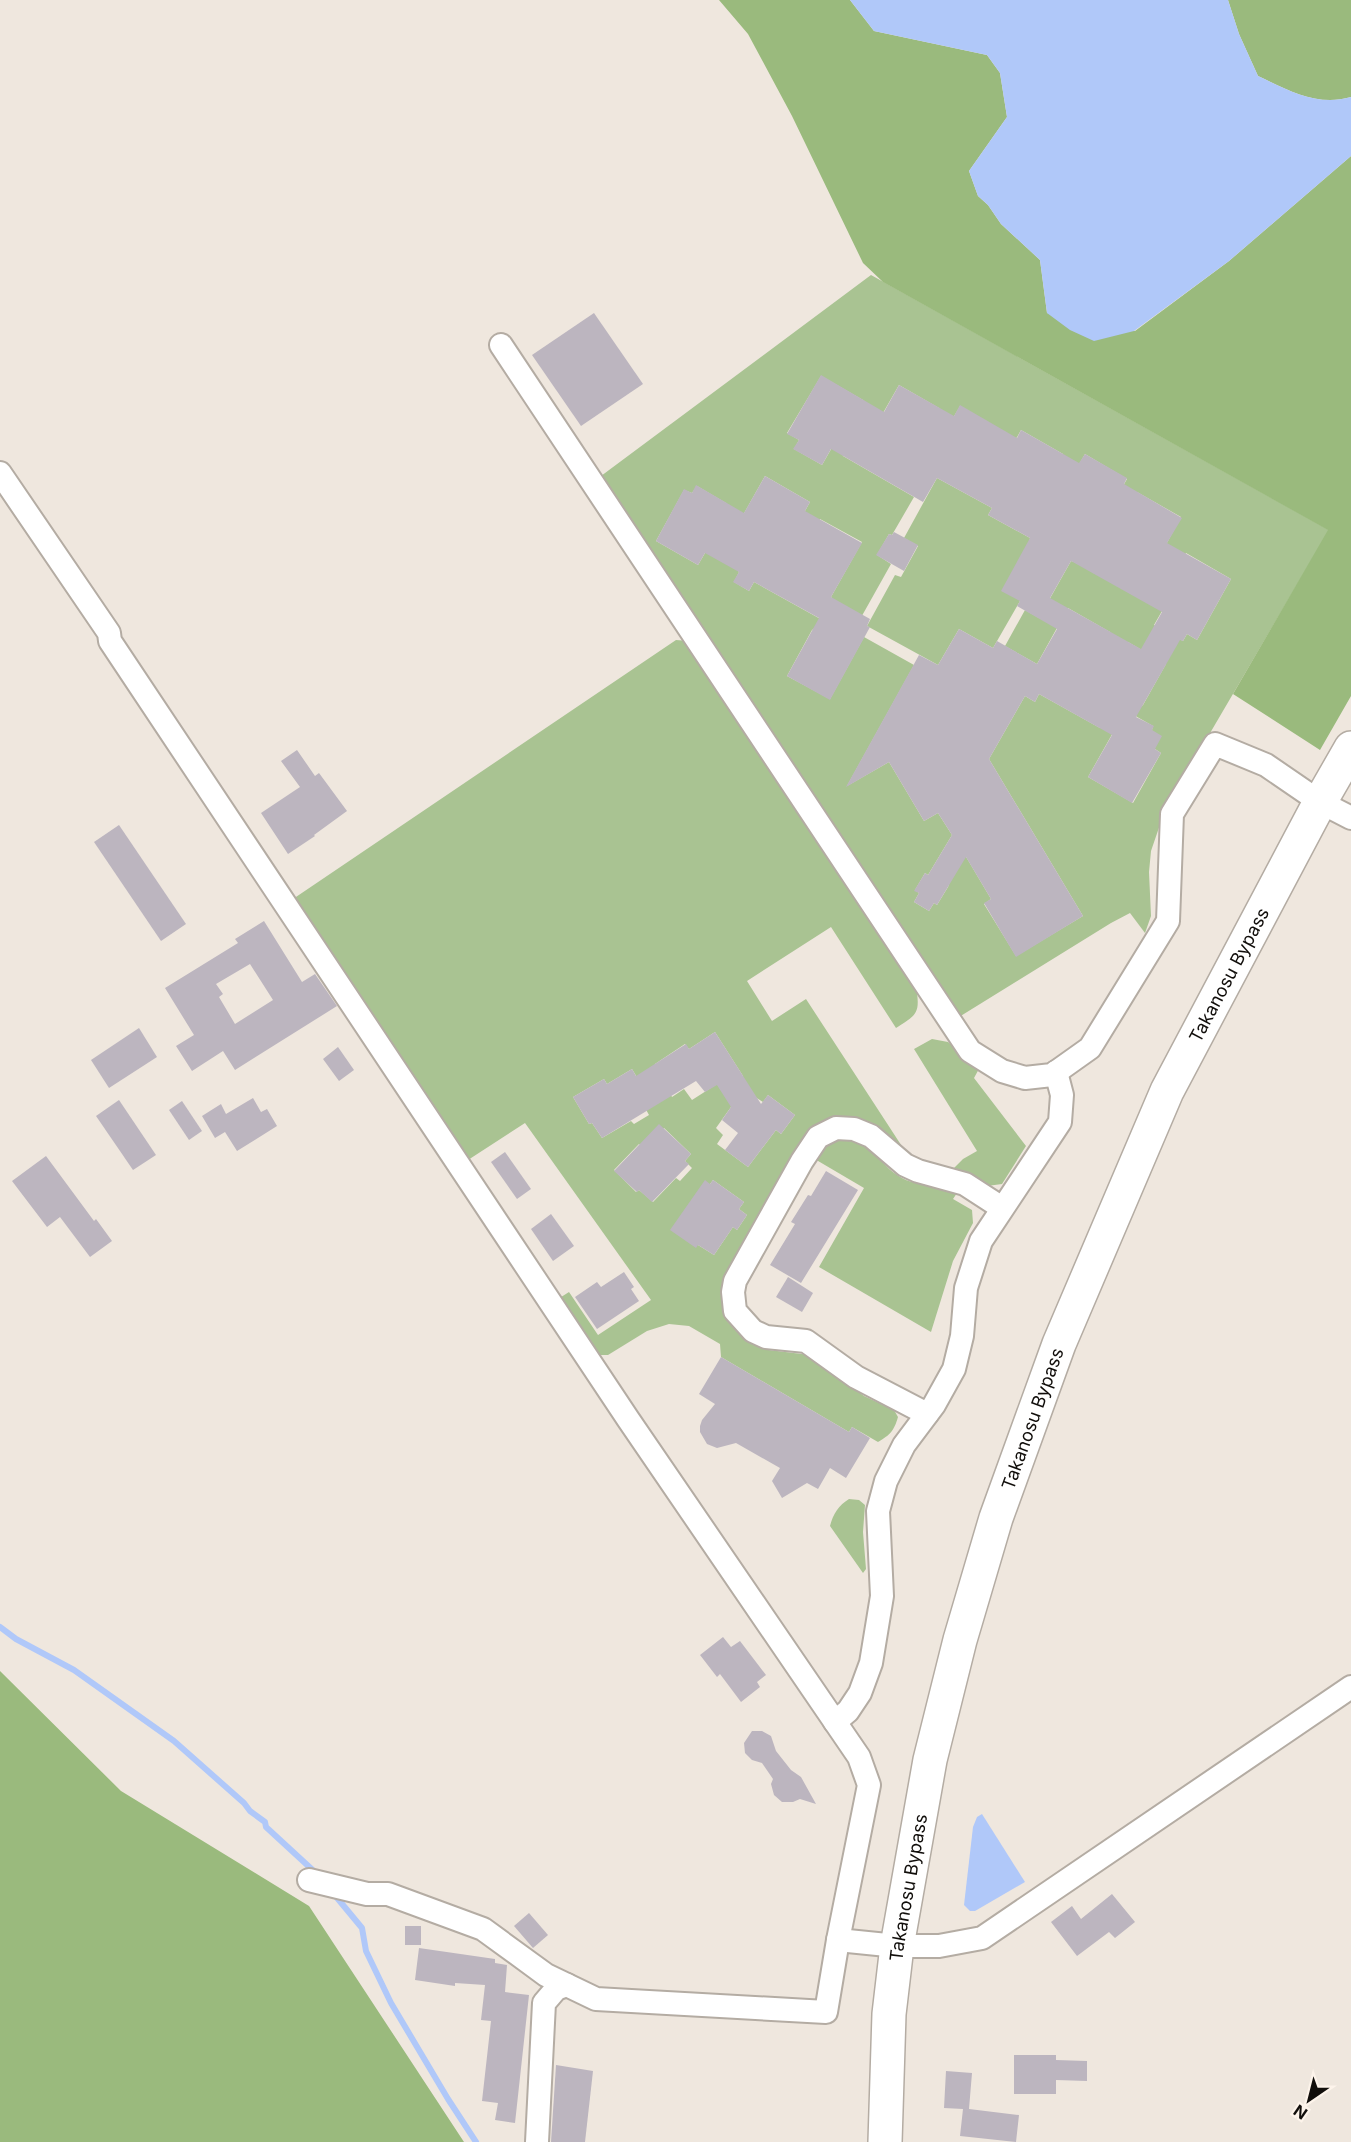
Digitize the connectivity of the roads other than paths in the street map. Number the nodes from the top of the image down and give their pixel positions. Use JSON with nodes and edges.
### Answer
{"nodes":[{"id":1,"x":501,"y":345,"type":"dead end"},
{"id":2,"x":0,"y":473,"type":"edge"},
{"id":3,"x":1351,"y":748,"type":"edge"},
{"id":4,"x":1320,"y":802,"type":"junction"},
{"id":5,"x":1351,"y":818,"type":"edge"},
{"id":6,"x":1056,"y":1072,"type":"junction"},
{"id":7,"x":1002,"y":1208,"type":"junction"},
{"id":8,"x":927,"y":1414,"type":"junction"},
{"id":9,"x":1351,"y":1687,"type":"edge"},
{"id":10,"x":835,"y":1722,"type":"junction"},
{"id":11,"x":309,"y":1880,"type":"dead end"},
{"id":12,"x":838,"y":1940,"type":"junction"},
{"id":13,"x":897,"y":1946,"type":"junction"},
{"id":14,"x":567,"y":1985,"type":"junction"},
{"id":15,"x":537,"y":2142,"type":"edge"},
{"id":16,"x":885,"y":2142,"type":"edge"}],
"edges":[{"from":1,"to":6,"type":"street"},
{"from":2,"to":10,"type":"street"},
{"from":3,"to":4,"type":"highway","name":"Takanosu Bypass"},
{"from":4,"to":5,"type":"street"},
{"from":4,"to":6,"type":"street"},
{"from":4,"to":13,"type":"highway","name":"Takanosu Bypass"},
{"from":6,"to":7,"type":"street"},
{"from":7,"to":8,"type":"street"},
{"from":7,"to":8,"type":"street"},
{"from":8,"to":10,"type":"street"},
{"from":9,"to":13,"type":"street"},
{"from":10,"to":12,"type":"street"},
{"from":11,"to":14,"type":"street"},
{"from":12,"to":13,"type":"street"},
{"from":12,"to":14,"type":"street"},
{"from":13,"to":16,"type":"highway","name":"Takanosu Bypass"},
{"from":14,"to":15,"type":"street"}]}
